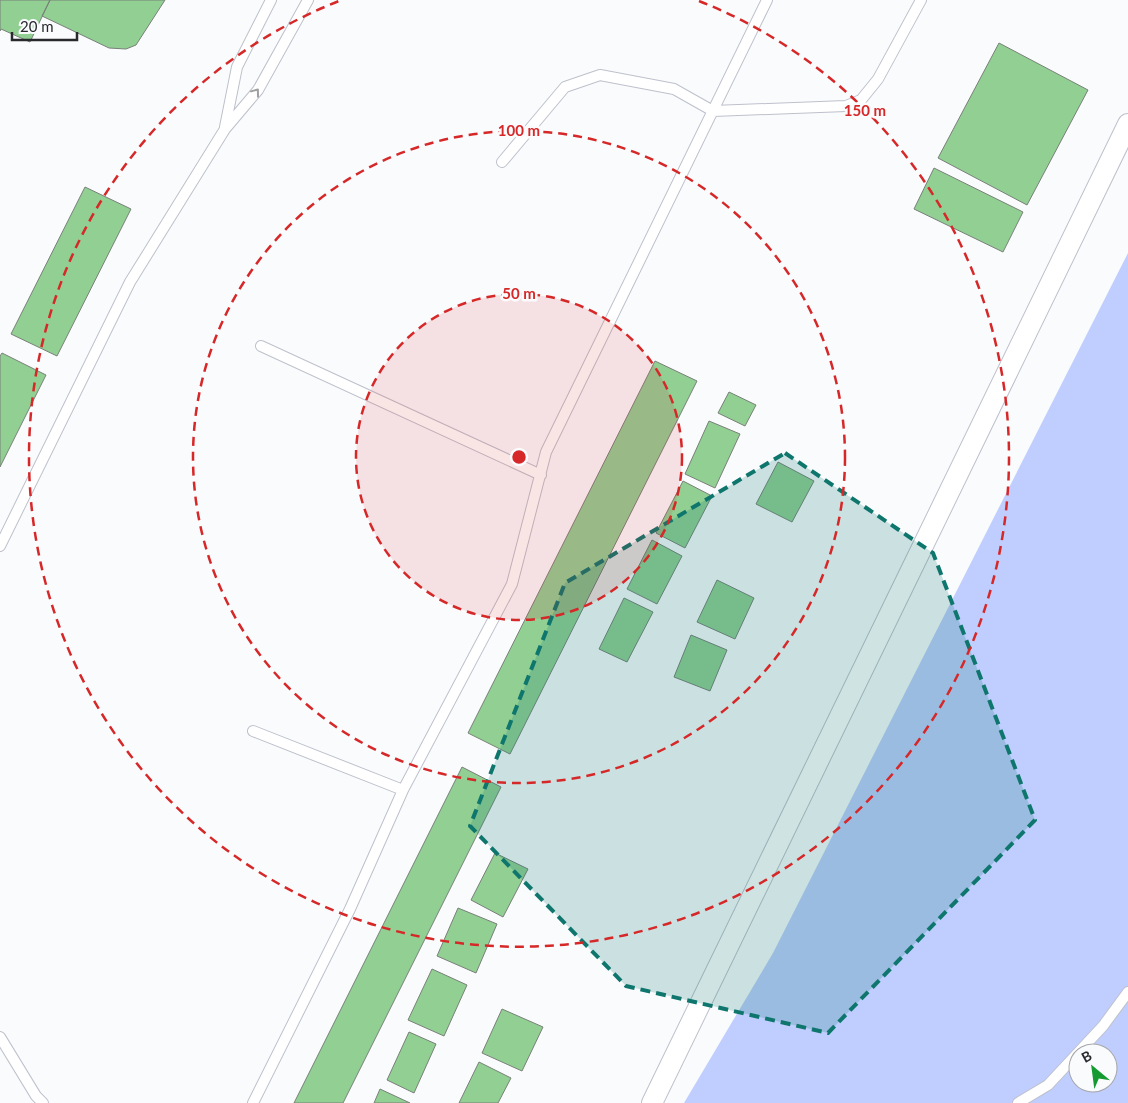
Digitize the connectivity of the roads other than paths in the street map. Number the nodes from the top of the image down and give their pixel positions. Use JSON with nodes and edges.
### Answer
{"nodes":[{"id":1,"x":271,"y":0,"type":"edge"},
{"id":2,"x":308,"y":0,"type":"edge"},
{"id":3,"x":767,"y":0,"type":"edge"},
{"id":4,"x":921,"y":0,"type":"edge"},
{"id":5,"x":713,"y":111,"type":"junction"},
{"id":6,"x":1128,"y":124,"type":"edge"},
{"id":7,"x":225,"y":129,"type":"junction"},
{"id":8,"x":502,"y":162,"type":"dead end"},
{"id":9,"x":261,"y":346,"type":"dead end"},
{"id":10,"x":542,"y":475,"type":"junction"},
{"id":11,"x":0,"y":546,"type":"edge"},
{"id":12,"x":252,"y":731,"type":"dead end"},
{"id":13,"x":403,"y":790,"type":"junction"},
{"id":14,"x":1128,"y":992,"type":"edge"},
{"id":15,"x":0,"y":1037,"type":"edge"},
{"id":16,"x":43,"y":1103,"type":"edge"},
{"id":17,"x":253,"y":1103,"type":"edge"},
{"id":18,"x":652,"y":1103,"type":"edge"},
{"id":19,"x":1018,"y":1103,"type":"edge"}],
"edges":[{"from":1,"to":7,"type":"lane"},
{"from":7,"to":2,"type":"lane","one_way":true},
{"from":3,"to":5,"type":"lane"},
{"from":4,"to":5,"type":"lane"},
{"from":5,"to":8,"type":"lane"},
{"from":5,"to":10,"type":"lane"},
{"from":6,"to":18,"type":"street"},
{"from":7,"to":11,"type":"lane"},
{"from":9,"to":10,"type":"lane"},
{"from":10,"to":13,"type":"lane"},
{"from":12,"to":13,"type":"lane"},
{"from":13,"to":17,"type":"lane"},
{"from":14,"to":19,"type":"lane"},
{"from":15,"to":16,"type":"lane"}]}
